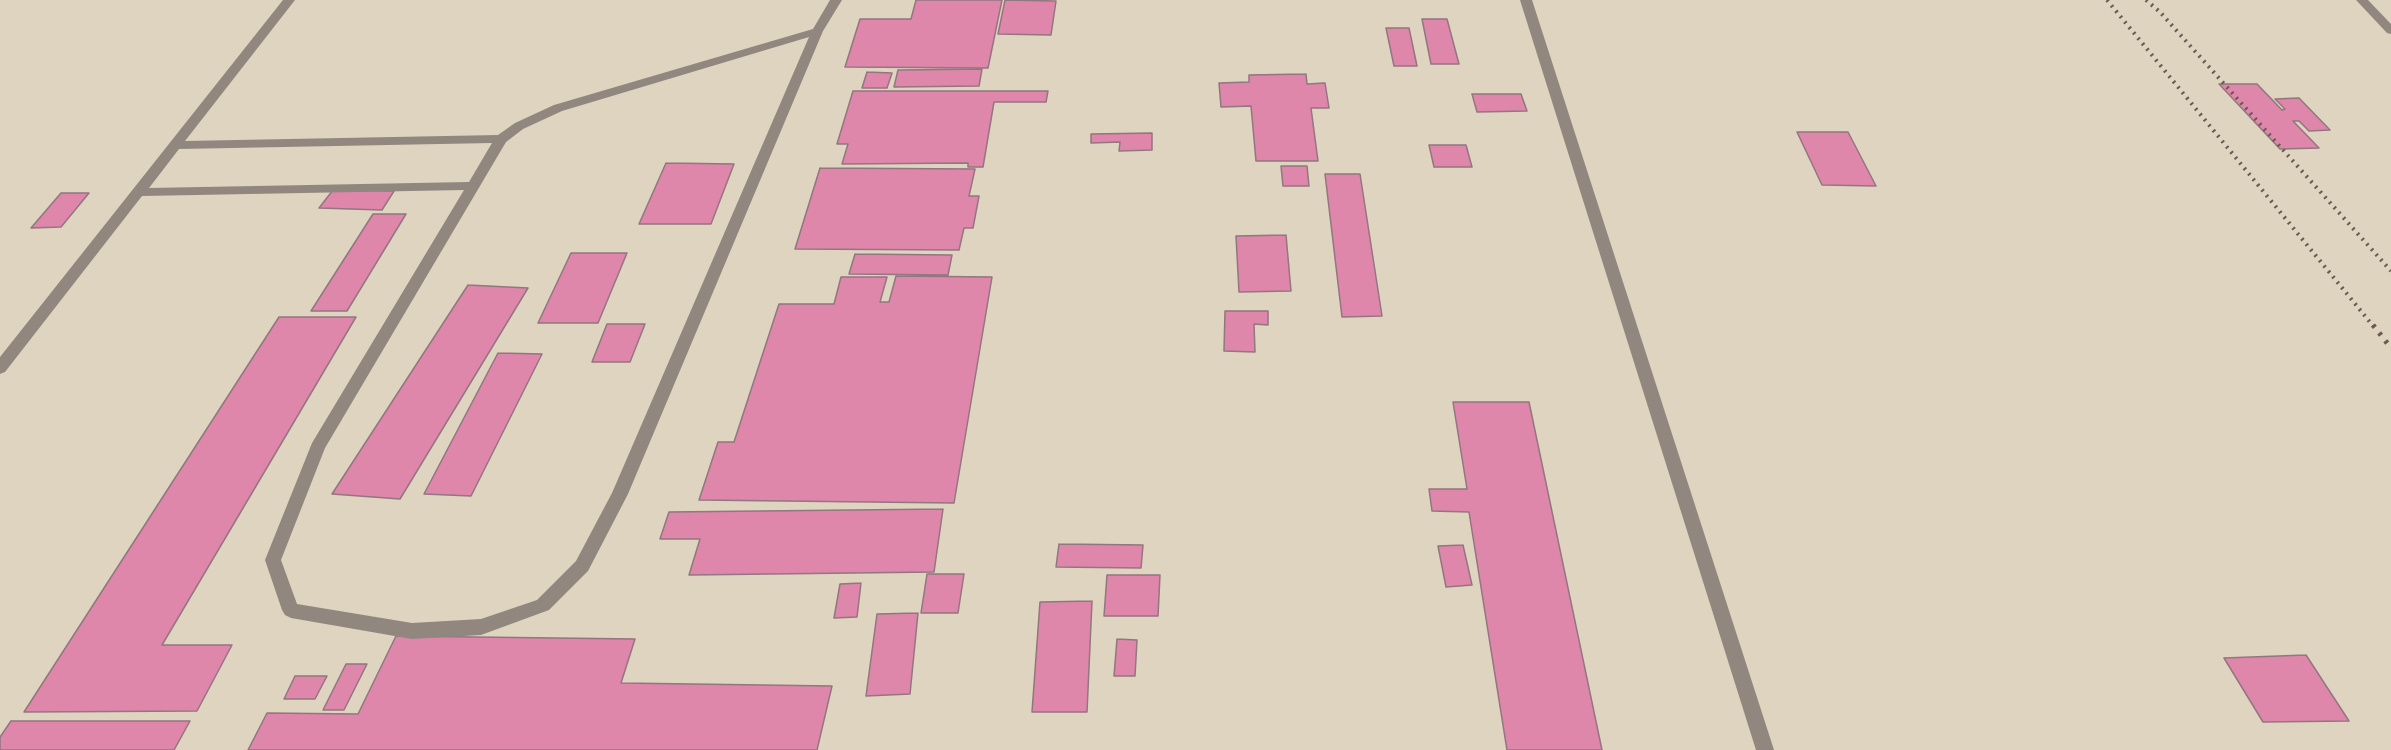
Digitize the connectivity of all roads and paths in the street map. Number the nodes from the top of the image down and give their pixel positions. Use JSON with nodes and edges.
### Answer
{"nodes":[{"id":1,"x":289,"y":0,"type":"edge"},
{"id":2,"x":836,"y":0,"type":"edge"},
{"id":3,"x":1526,"y":0,"type":"edge"},
{"id":4,"x":2362,"y":0,"type":"edge"},
{"id":5,"x":817,"y":31,"type":"junction"},
{"id":6,"x":2391,"y":31,"type":"edge"},
{"id":7,"x":501,"y":139,"type":"junction"},
{"id":8,"x":177,"y":145,"type":"junction"},
{"id":9,"x":475,"y":186,"type":"junction"},
{"id":10,"x":138,"y":192,"type":"junction"},
{"id":11,"x":0,"y":368,"type":"edge"},
{"id":12,"x":1765,"y":750,"type":"edge"}],
"edges":[{"from":1,"to":8,"type":"street"},
{"from":2,"to":5,"type":"street"},
{"from":3,"to":12,"type":"street"},
{"from":4,"to":6,"type":"street"},
{"from":5,"to":7,"type":"street"},
{"from":5,"to":9,"type":"street"},
{"from":7,"to":8,"type":"street"},
{"from":7,"to":9,"type":"street"},
{"from":8,"to":10,"type":"street"},
{"from":9,"to":10,"type":"street"},
{"from":10,"to":11,"type":"street"}]}
